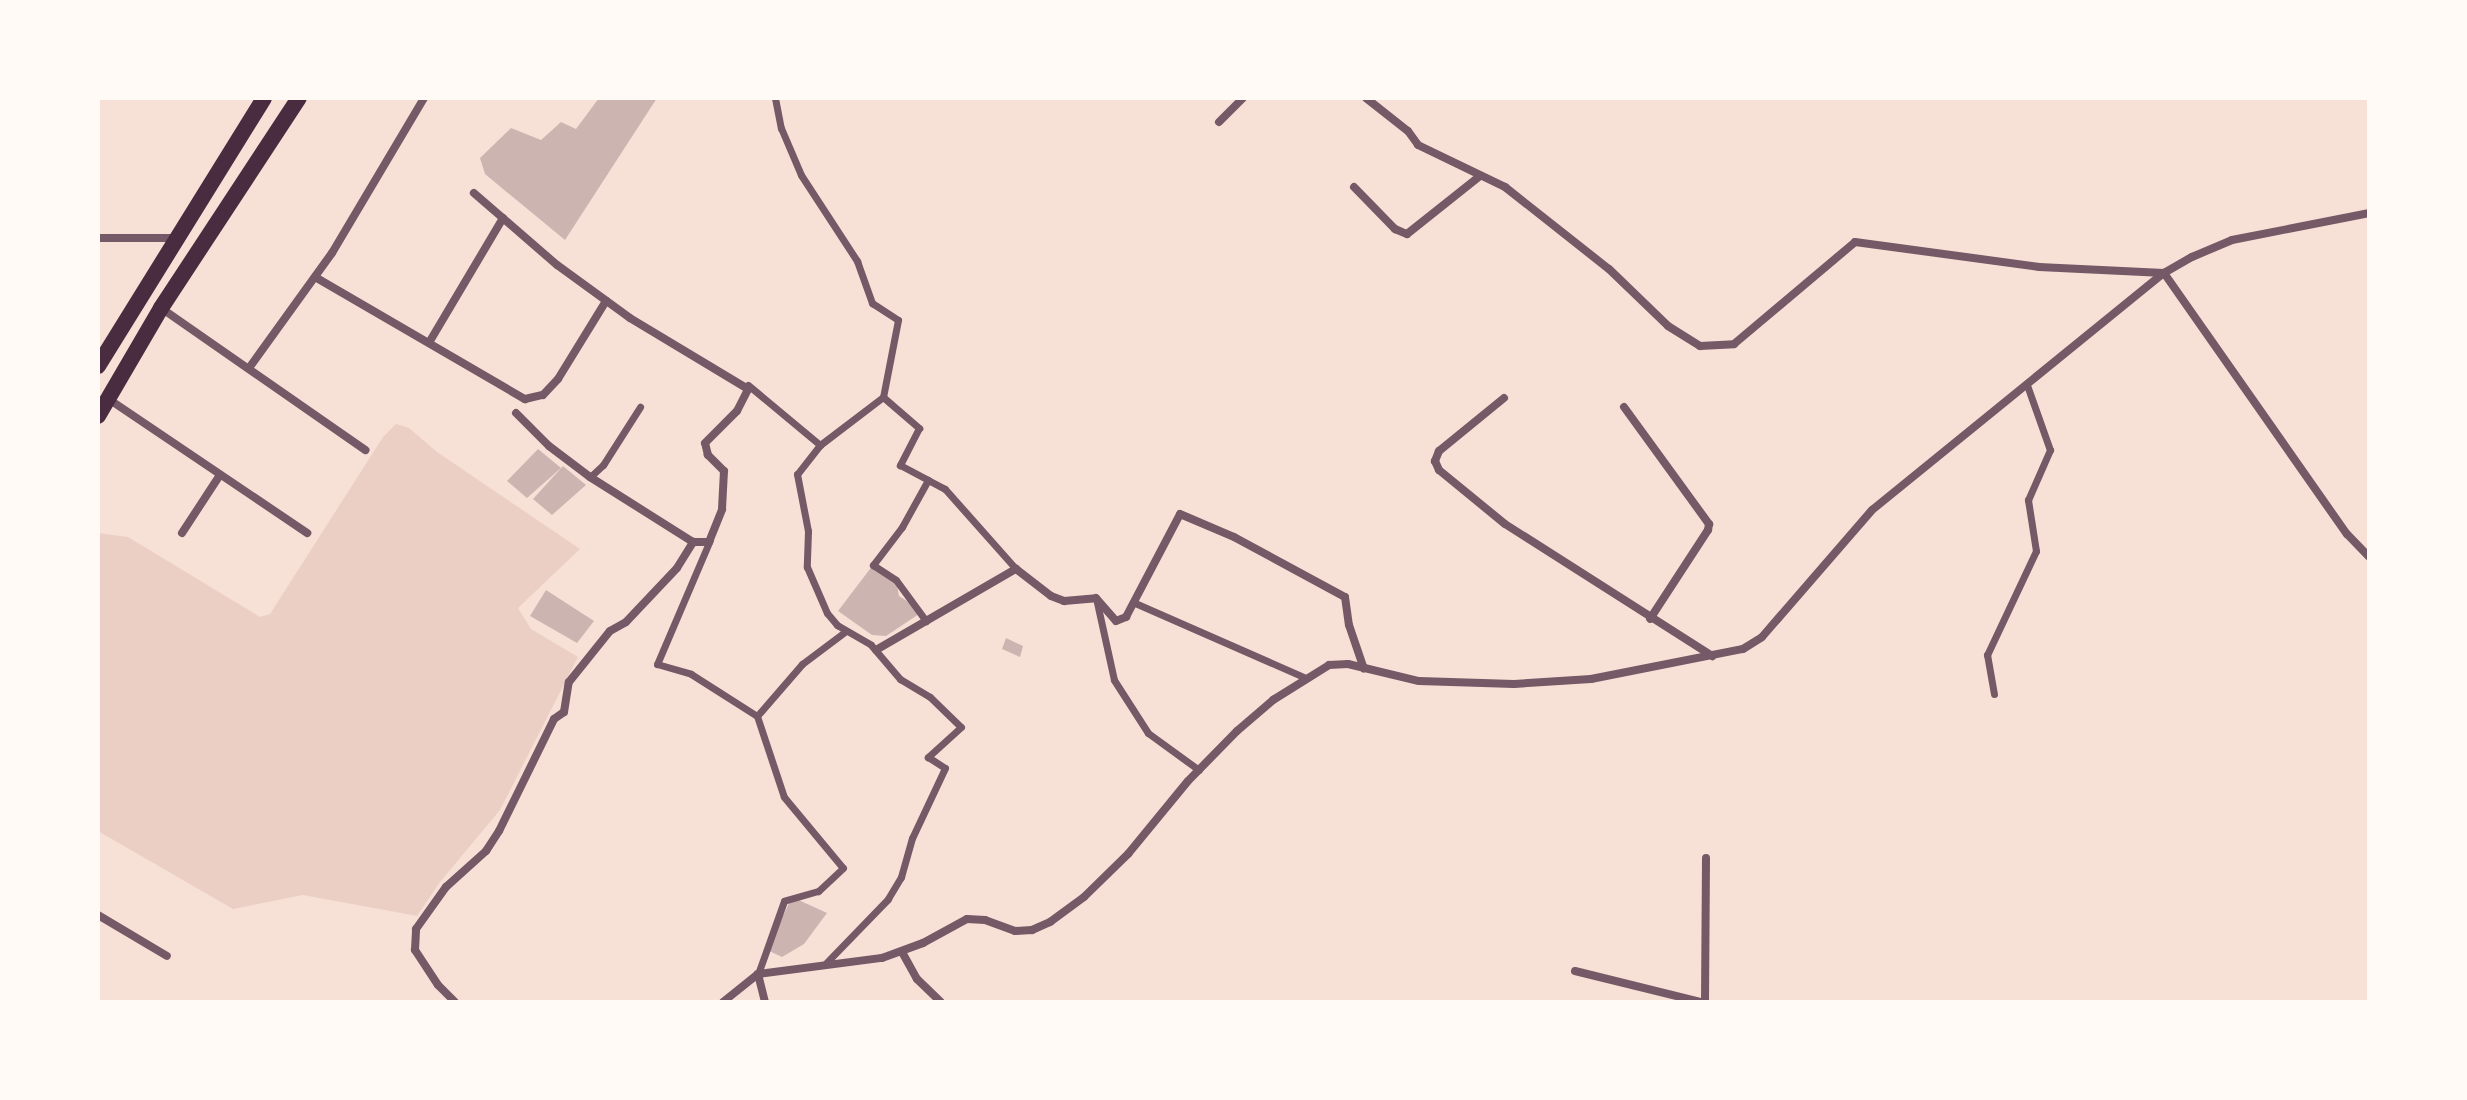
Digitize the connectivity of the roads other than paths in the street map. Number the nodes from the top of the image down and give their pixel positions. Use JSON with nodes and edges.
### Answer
{"nodes":[{"id":1,"x":264,"y":98,"type":"edge"},
{"id":2,"x":299,"y":98,"type":"edge"},
{"id":3,"x":424,"y":98,"type":"edge"},
{"id":4,"x":775,"y":98,"type":"edge"},
{"id":5,"x":1243,"y":98,"type":"edge"},
{"id":6,"x":1366,"y":98,"type":"edge"},
{"id":7,"x":1219,"y":122,"type":"dead end"},
{"id":8,"x":1480,"y":176,"type":"junction"},
{"id":9,"x":1354,"y":187,"type":"dead end"},
{"id":10,"x":474,"y":193,"type":"dead end"},
{"id":11,"x":2369,"y":213,"type":"edge"},
{"id":12,"x":503,"y":218,"type":"junction"},
{"id":13,"x":98,"y":238,"type":"edge"},
{"id":14,"x":177,"y":238,"type":"junction"},
{"id":15,"x":2164,"y":273,"type":"junction"},
{"id":16,"x":315,"y":277,"type":"junction"},
{"id":17,"x":606,"y":301,"type":"junction"},
{"id":18,"x":161,"y":308,"type":"junction"},
{"id":19,"x":430,"y":341,"type":"junction"},
{"id":20,"x":98,"y":366,"type":"edge"},
{"id":21,"x":249,"y":368,"type":"junction"},
{"id":22,"x":748,"y":385,"type":"junction"},
{"id":23,"x":2027,"y":385,"type":"junction"},
{"id":24,"x":883,"y":397,"type":"junction"},
{"id":25,"x":1504,"y":398,"type":"dead end"},
{"id":26,"x":110,"y":400,"type":"junction"},
{"id":27,"x":640,"y":407,"type":"dead end"},
{"id":28,"x":1624,"y":407,"type":"dead end"},
{"id":29,"x":516,"y":413,"type":"dead end"},
{"id":30,"x":98,"y":416,"type":"edge"},
{"id":31,"x":820,"y":445,"type":"junction"},
{"id":32,"x":365,"y":450,"type":"dead end"},
{"id":33,"x":220,"y":475,"type":"junction"},
{"id":34,"x":590,"y":477,"type":"junction"},
{"id":35,"x":928,"y":480,"type":"junction"},
{"id":36,"x":717,"y":523,"type":"junction"},
{"id":37,"x":182,"y":533,"type":"dead end"},
{"id":38,"x":307,"y":533,"type":"dead end"},
{"id":39,"x":693,"y":542,"type":"junction"},
{"id":40,"x":2369,"y":557,"type":"edge"},
{"id":41,"x":1016,"y":569,"type":"junction"},
{"id":42,"x":1096,"y":598,"type":"junction"},
{"id":43,"x":1135,"y":603,"type":"junction"},
{"id":44,"x":1650,"y":619,"type":"junction"},
{"id":45,"x":926,"y":621,"type":"junction"},
{"id":46,"x":846,"y":631,"type":"junction"},
{"id":47,"x":876,"y":650,"type":"junction"},
{"id":48,"x":1712,"y":657,"type":"junction"},
{"id":49,"x":1364,"y":669,"type":"junction"},
{"id":50,"x":1306,"y":678,"type":"junction"},
{"id":51,"x":1994,"y":694,"type":"dead end"},
{"id":52,"x":757,"y":716,"type":"junction"},
{"id":53,"x":1199,"y":770,"type":"junction"},
{"id":54,"x":1706,"y":858,"type":"dead end"},
{"id":55,"x":98,"y":915,"type":"edge"},
{"id":56,"x":902,"y":952,"type":"junction"},
{"id":57,"x":167,"y":956,"type":"dead end"},
{"id":58,"x":825,"y":964,"type":"junction"},
{"id":59,"x":1575,"y":971,"type":"dead end"},
{"id":60,"x":758,"y":974,"type":"junction"},
{"id":61,"x":455,"y":1002,"type":"edge"},
{"id":62,"x":723,"y":1002,"type":"edge"},
{"id":63,"x":765,"y":1002,"type":"edge"},
{"id":64,"x":941,"y":1002,"type":"edge"},
{"id":65,"x":1702,"y":1002,"type":"edge"}],
"edges":[{"from":1,"to":14,"type":"main road"},
{"from":2,"to":18,"type":"main road"},
{"from":3,"to":16,"type":"street"},
{"from":4,"to":24,"type":"street"},
{"from":5,"to":7,"type":"street"},
{"from":6,"to":8,"type":"street"},
{"from":8,"to":9,"type":"street"},
{"from":8,"to":15,"type":"street"},
{"from":10,"to":12,"type":"street"},
{"from":11,"to":15,"type":"street"},
{"from":12,"to":17,"type":"street"},
{"from":12,"to":19,"type":"street"},
{"from":13,"to":14,"type":"street"},
{"from":14,"to":20,"type":"main road"},
{"from":15,"to":23,"type":"street"},
{"from":15,"to":40,"type":"street"},
{"from":16,"to":19,"type":"street"},
{"from":16,"to":21,"type":"street"},
{"from":17,"to":19,"type":"street"},
{"from":17,"to":22,"type":"street"},
{"from":18,"to":21,"type":"street"},
{"from":18,"to":26,"type":"main road"},
{"from":21,"to":32,"type":"street"},
{"from":22,"to":31,"type":"street"},
{"from":22,"to":36,"type":"street"},
{"from":23,"to":48,"type":"street"},
{"from":23,"to":51,"type":"street"},
{"from":24,"to":31,"type":"street"},
{"from":24,"to":35,"type":"street"},
{"from":25,"to":44,"type":"street"},
{"from":26,"to":30,"type":"main road"},
{"from":26,"to":33,"type":"street"},
{"from":27,"to":34,"type":"street"},
{"from":28,"to":44,"type":"street"},
{"from":29,"to":34,"type":"street"},
{"from":31,"to":46,"type":"street"},
{"from":33,"to":37,"type":"street"},
{"from":33,"to":38,"type":"street"},
{"from":34,"to":39,"type":"street"},
{"from":35,"to":41,"type":"street"},
{"from":35,"to":45,"type":"street"},
{"from":36,"to":39,"type":"street"},
{"from":36,"to":52,"type":"street"},
{"from":39,"to":61,"type":"street"},
{"from":41,"to":42,"type":"street"},
{"from":41,"to":45,"type":"street"},
{"from":42,"to":43,"type":"street"},
{"from":42,"to":53,"type":"street"},
{"from":43,"to":49,"type":"street"},
{"from":43,"to":50,"type":"street"},
{"from":44,"to":48,"type":"street"},
{"from":45,"to":47,"type":"street"},
{"from":46,"to":47,"type":"street"},
{"from":46,"to":52,"type":"street"},
{"from":47,"to":58,"type":"street"},
{"from":48,"to":49,"type":"street"},
{"from":49,"to":50,"type":"street"},
{"from":50,"to":53,"type":"street"},
{"from":52,"to":60,"type":"street"},
{"from":53,"to":56,"type":"street"},
{"from":54,"to":65,"type":"street"},
{"from":55,"to":57,"type":"street"},
{"from":56,"to":58,"type":"street"},
{"from":56,"to":64,"type":"street"},
{"from":58,"to":60,"type":"street"},
{"from":59,"to":65,"type":"street"},
{"from":60,"to":62,"type":"street"},
{"from":60,"to":63,"type":"street"}]}
